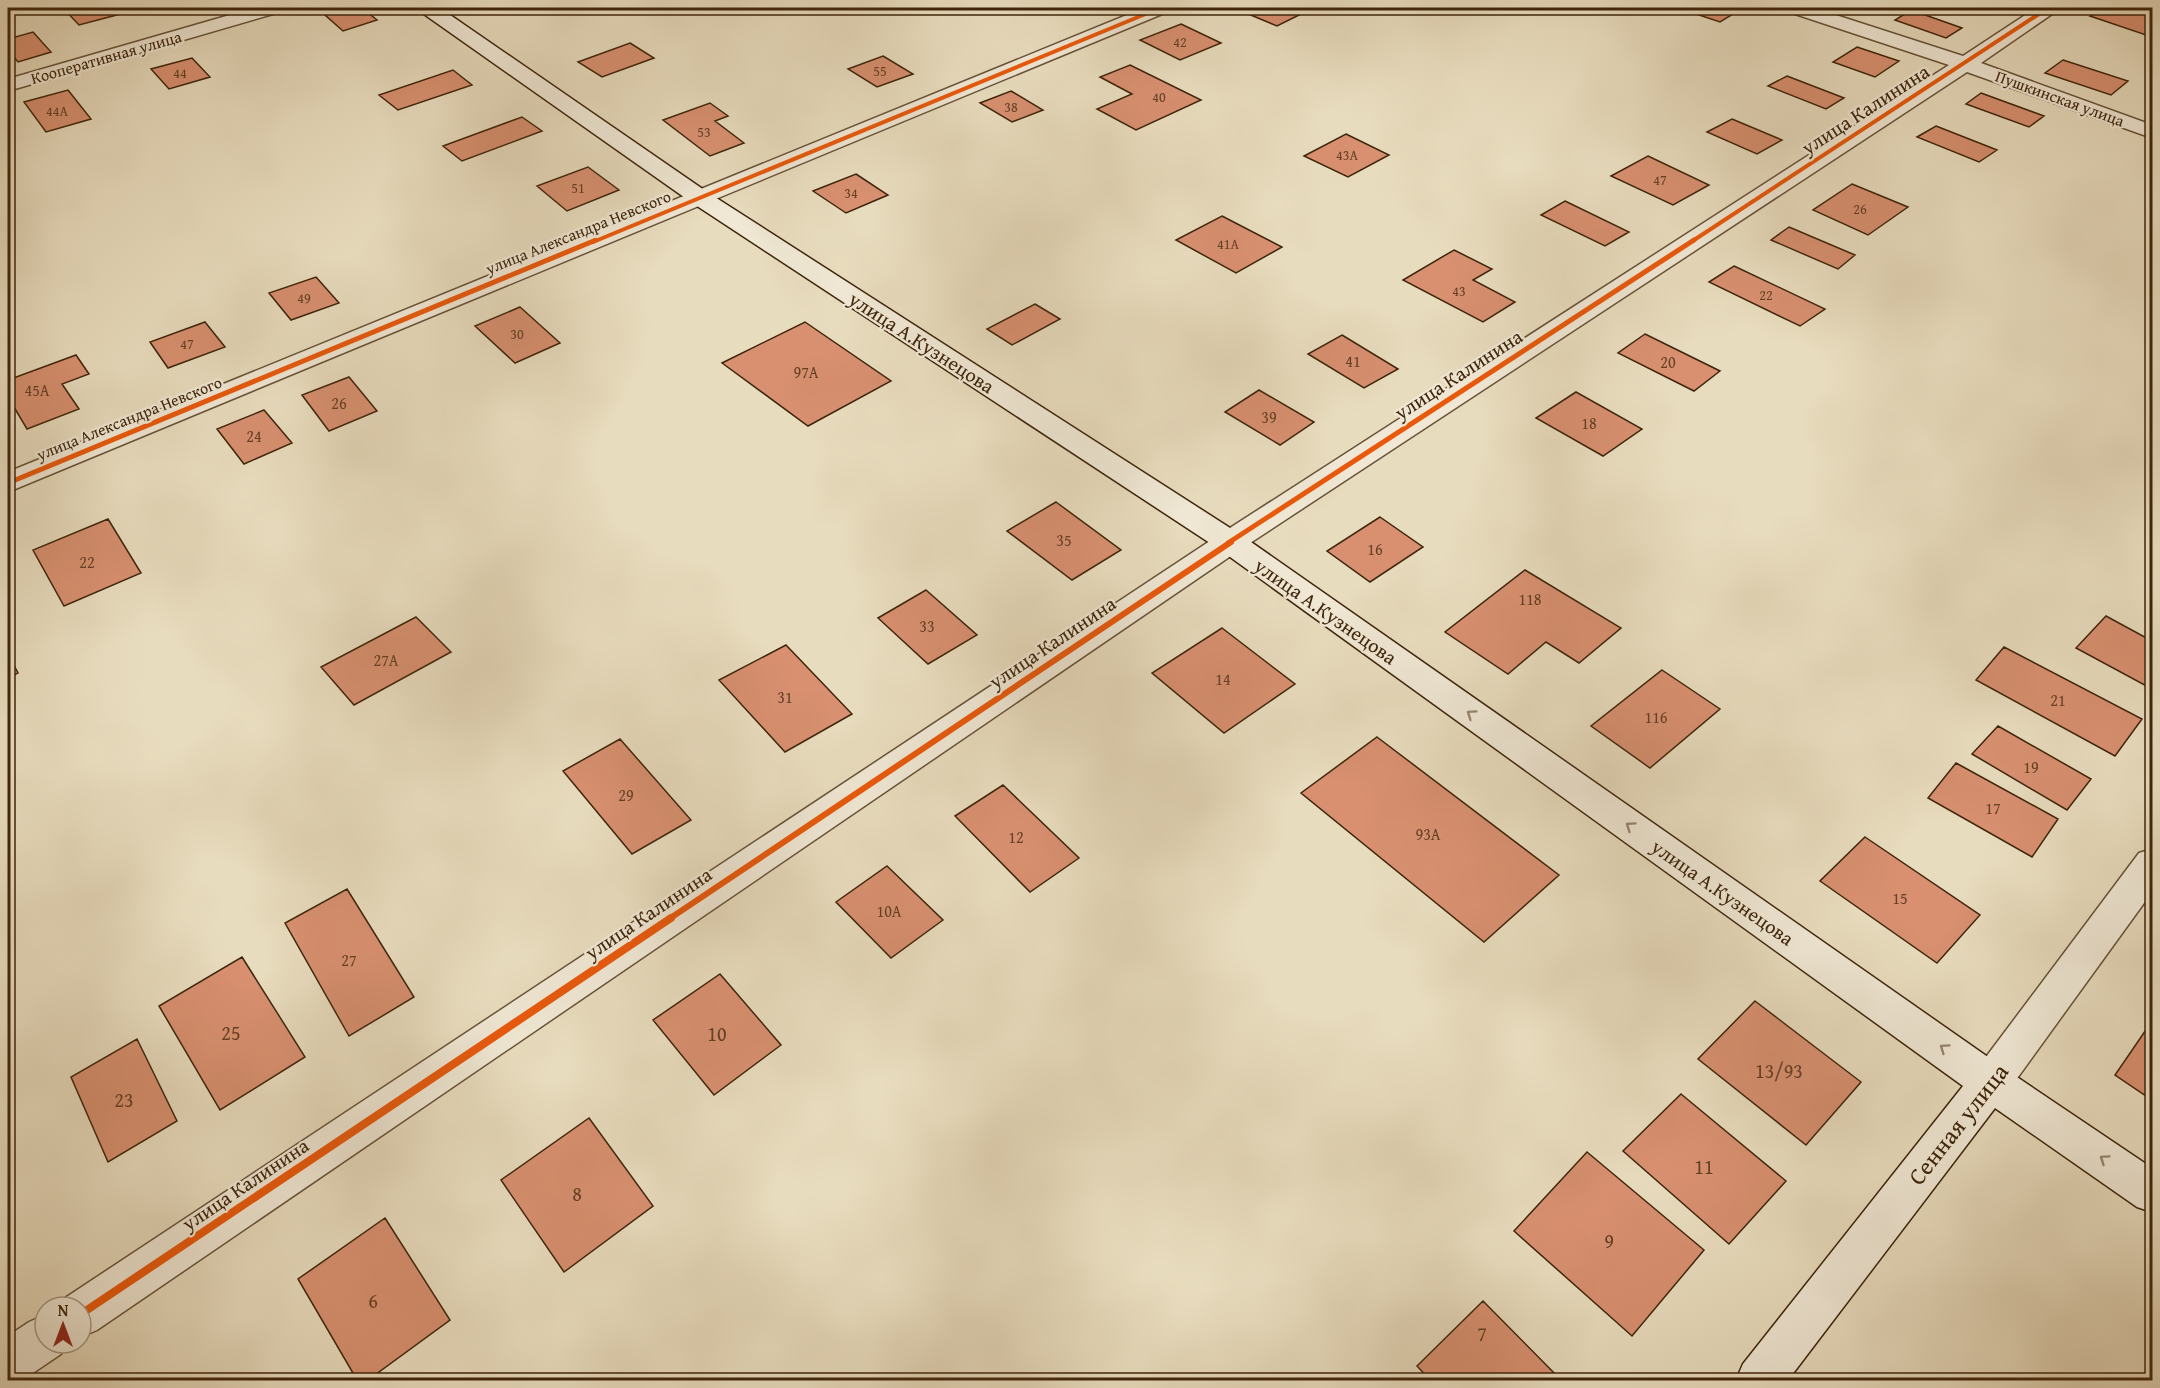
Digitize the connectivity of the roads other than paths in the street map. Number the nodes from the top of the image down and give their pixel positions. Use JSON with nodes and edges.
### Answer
{"nodes":[{"id":1,"x":273,"y":8,"type":"edge"},
{"id":2,"x":428,"y":8,"type":"edge"},
{"id":3,"x":1160,"y":8,"type":"edge"},
{"id":4,"x":1796,"y":8,"type":"edge"},
{"id":5,"x":2048,"y":8,"type":"edge"},
{"id":6,"x":1965,"y":64,"type":"junction"},
{"id":7,"x":8,"y":86,"type":"edge"},
{"id":8,"x":2152,"y":132,"type":"edge"},
{"id":9,"x":699,"y":197,"type":"junction"},
{"id":10,"x":8,"y":483,"type":"edge"},
{"id":11,"x":1230,"y":543,"type":"junction"},
{"id":12,"x":2152,"y":864,"type":"edge"},
{"id":13,"x":1990,"y":1082,"type":"junction"},
{"id":14,"x":2152,"y":1192,"type":"edge"},
{"id":15,"x":93,"y":1306,"type":"edge"},
{"id":16,"x":33,"y":1346,"type":"edge"},
{"id":17,"x":8,"y":1363,"type":"edge"},
{"id":18,"x":1759,"y":1380,"type":"edge"}],
"edges":[{"from":1,"to":7,"type":"street","name":"Кооперативная улица"},
{"from":2,"to":9,"type":"street","name":"улица А.Кузнецова"},
{"from":3,"to":9,"type":"street","name":"улица Александра Невского"},
{"from":4,"to":6,"type":"street","name":"Пушкинская улица"},
{"from":5,"to":6,"type":"street","name":"улица Калинина"},
{"from":6,"to":8,"type":"street","name":"Пушкинская улица"},
{"from":6,"to":11,"type":"street","name":"улица Калинина"},
{"from":9,"to":10,"type":"street","name":"улица Александра Невского"},
{"from":9,"to":11,"type":"street","name":"улица А.Кузнецова"},
{"from":13,"to":11,"type":"street","name":"улица А.Кузнецова","one_way":true},
{"from":11,"to":15,"type":"street","name":"улица Калинина"},
{"from":12,"to":13,"type":"street","name":"Сенная улица"},
{"from":14,"to":13,"type":"street","name":"улица А.Кузнецова","one_way":true},
{"from":13,"to":18,"type":"street","name":"Сенная улица"},
{"from":16,"to":17,"type":"street"}]}
